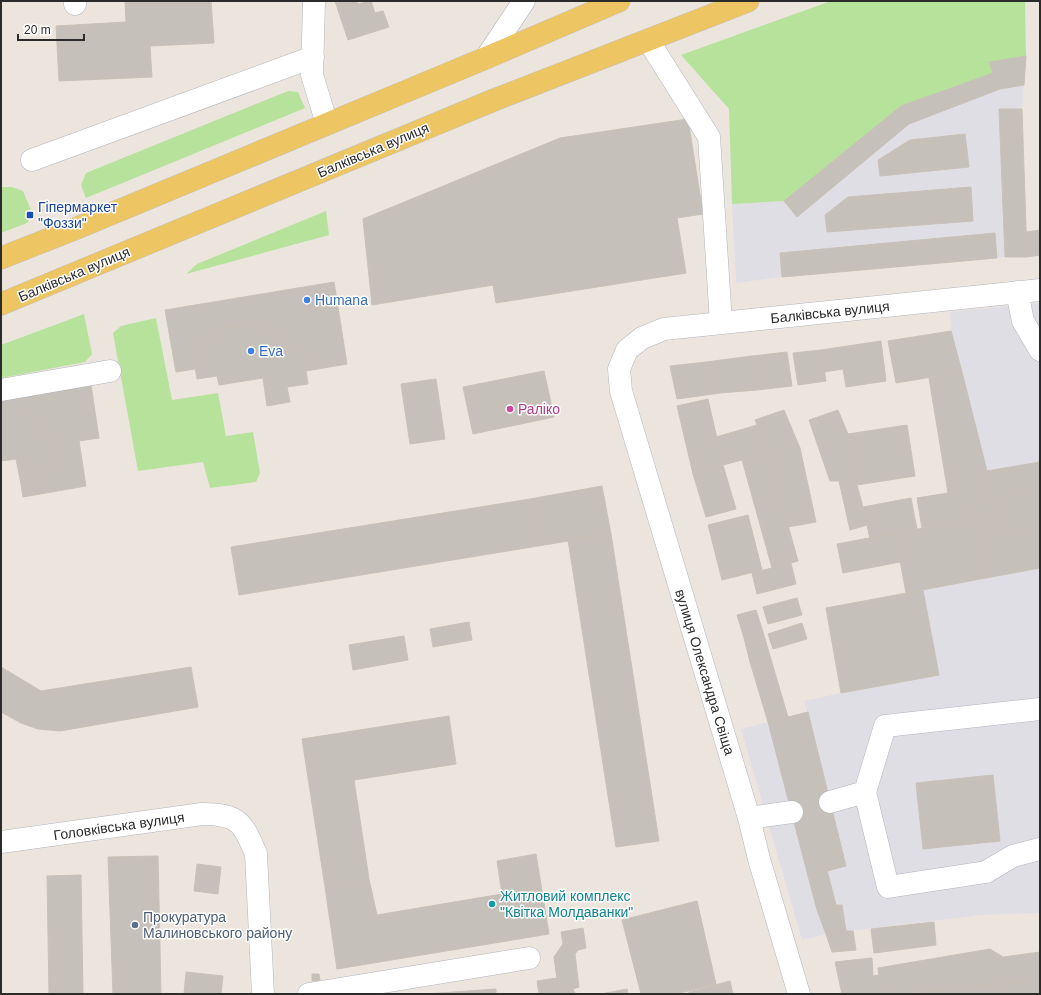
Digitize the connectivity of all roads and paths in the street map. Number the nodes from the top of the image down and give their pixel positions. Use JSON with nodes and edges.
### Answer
{"nodes":[{"id":1,"x":314,"y":1,"type":"edge"},
{"id":2,"x":524,"y":1,"type":"edge"},
{"id":3,"x":619,"y":1,"type":"edge"},
{"id":4,"x":748,"y":1,"type":"edge"},
{"id":5,"x":648,"y":40,"type":"junction"},
{"id":6,"x":313,"y":57,"type":"junction"},
{"id":7,"x":486,"y":58,"type":"junction"},
{"id":8,"x":327,"y":124,"type":"junction"},
{"id":9,"x":32,"y":160,"type":"dead end"},
{"id":10,"x":1,"y":258,"type":"edge"},
{"id":11,"x":1040,"y":290,"type":"edge"},
{"id":12,"x":1017,"y":292,"type":"junction"},
{"id":13,"x":1,"y":304,"type":"edge"},
{"id":14,"x":721,"y":323,"type":"junction"},
{"id":15,"x":627,"y":350,"type":"joint"},
{"id":16,"x":1040,"y":350,"type":"edge"},
{"id":17,"x":110,"y":371,"type":"dead end"},
{"id":18,"x":1,"y":390,"type":"edge"},
{"id":19,"x":1040,"y":709,"type":"edge"},
{"id":20,"x":865,"y":792,"type":"junction"},
{"id":21,"x":830,"y":802,"type":"tunnel mouth"},
{"id":22,"x":792,"y":812,"type":"tunnel mouth"},
{"id":23,"x":749,"y":818,"type":"junction"},
{"id":24,"x":1,"y":842,"type":"edge"},
{"id":25,"x":1040,"y":850,"type":"edge"},
{"id":26,"x":529,"y":958,"type":"dead end"},
{"id":27,"x":263,"y":994,"type":"edge"},
{"id":28,"x":308,"y":994,"type":"edge"},
{"id":29,"x":799,"y":994,"type":"edge"}],
"edges":[{"from":1,"to":6,"type":"street"},
{"from":2,"to":7,"type":"street"},
{"from":3,"to":7,"type":"main road"},
{"from":4,"to":5,"type":"main road","name":"Балківська вулиця"},
{"from":5,"to":13,"type":"main road","name":"Балківська вулиця"},
{"from":5,"to":14,"type":"street"},
{"from":6,"to":8,"type":"street"},
{"from":6,"to":9,"type":"street"},
{"from":7,"to":8,"type":"main road"},
{"from":8,"to":10,"type":"main road"},
{"from":11,"to":12,"type":"street","name":"Балківська вулиця"},
{"from":12,"to":14,"type":"street","name":"Балківська вулиця"},
{"from":12,"to":16,"type":"street"},
{"from":14,"to":15,"type":"street","name":"Балківська вулиця"},
{"from":15,"to":23,"type":"street","name":"вулиця Олександра Свіща"},
{"from":17,"to":18,"type":"street"},
{"from":19,"to":20,"type":"street"},
{"from":20,"to":21,"type":"street"},
{"from":20,"to":25,"type":"street"},
{"from":22,"to":23,"type":"street"},
{"from":23,"to":29,"type":"street","name":"вулиця Олександра Свіща"},
{"from":24,"to":27,"type":"street","name":"Головківська вулиця"},
{"from":26,"to":28,"type":"street"}]}
